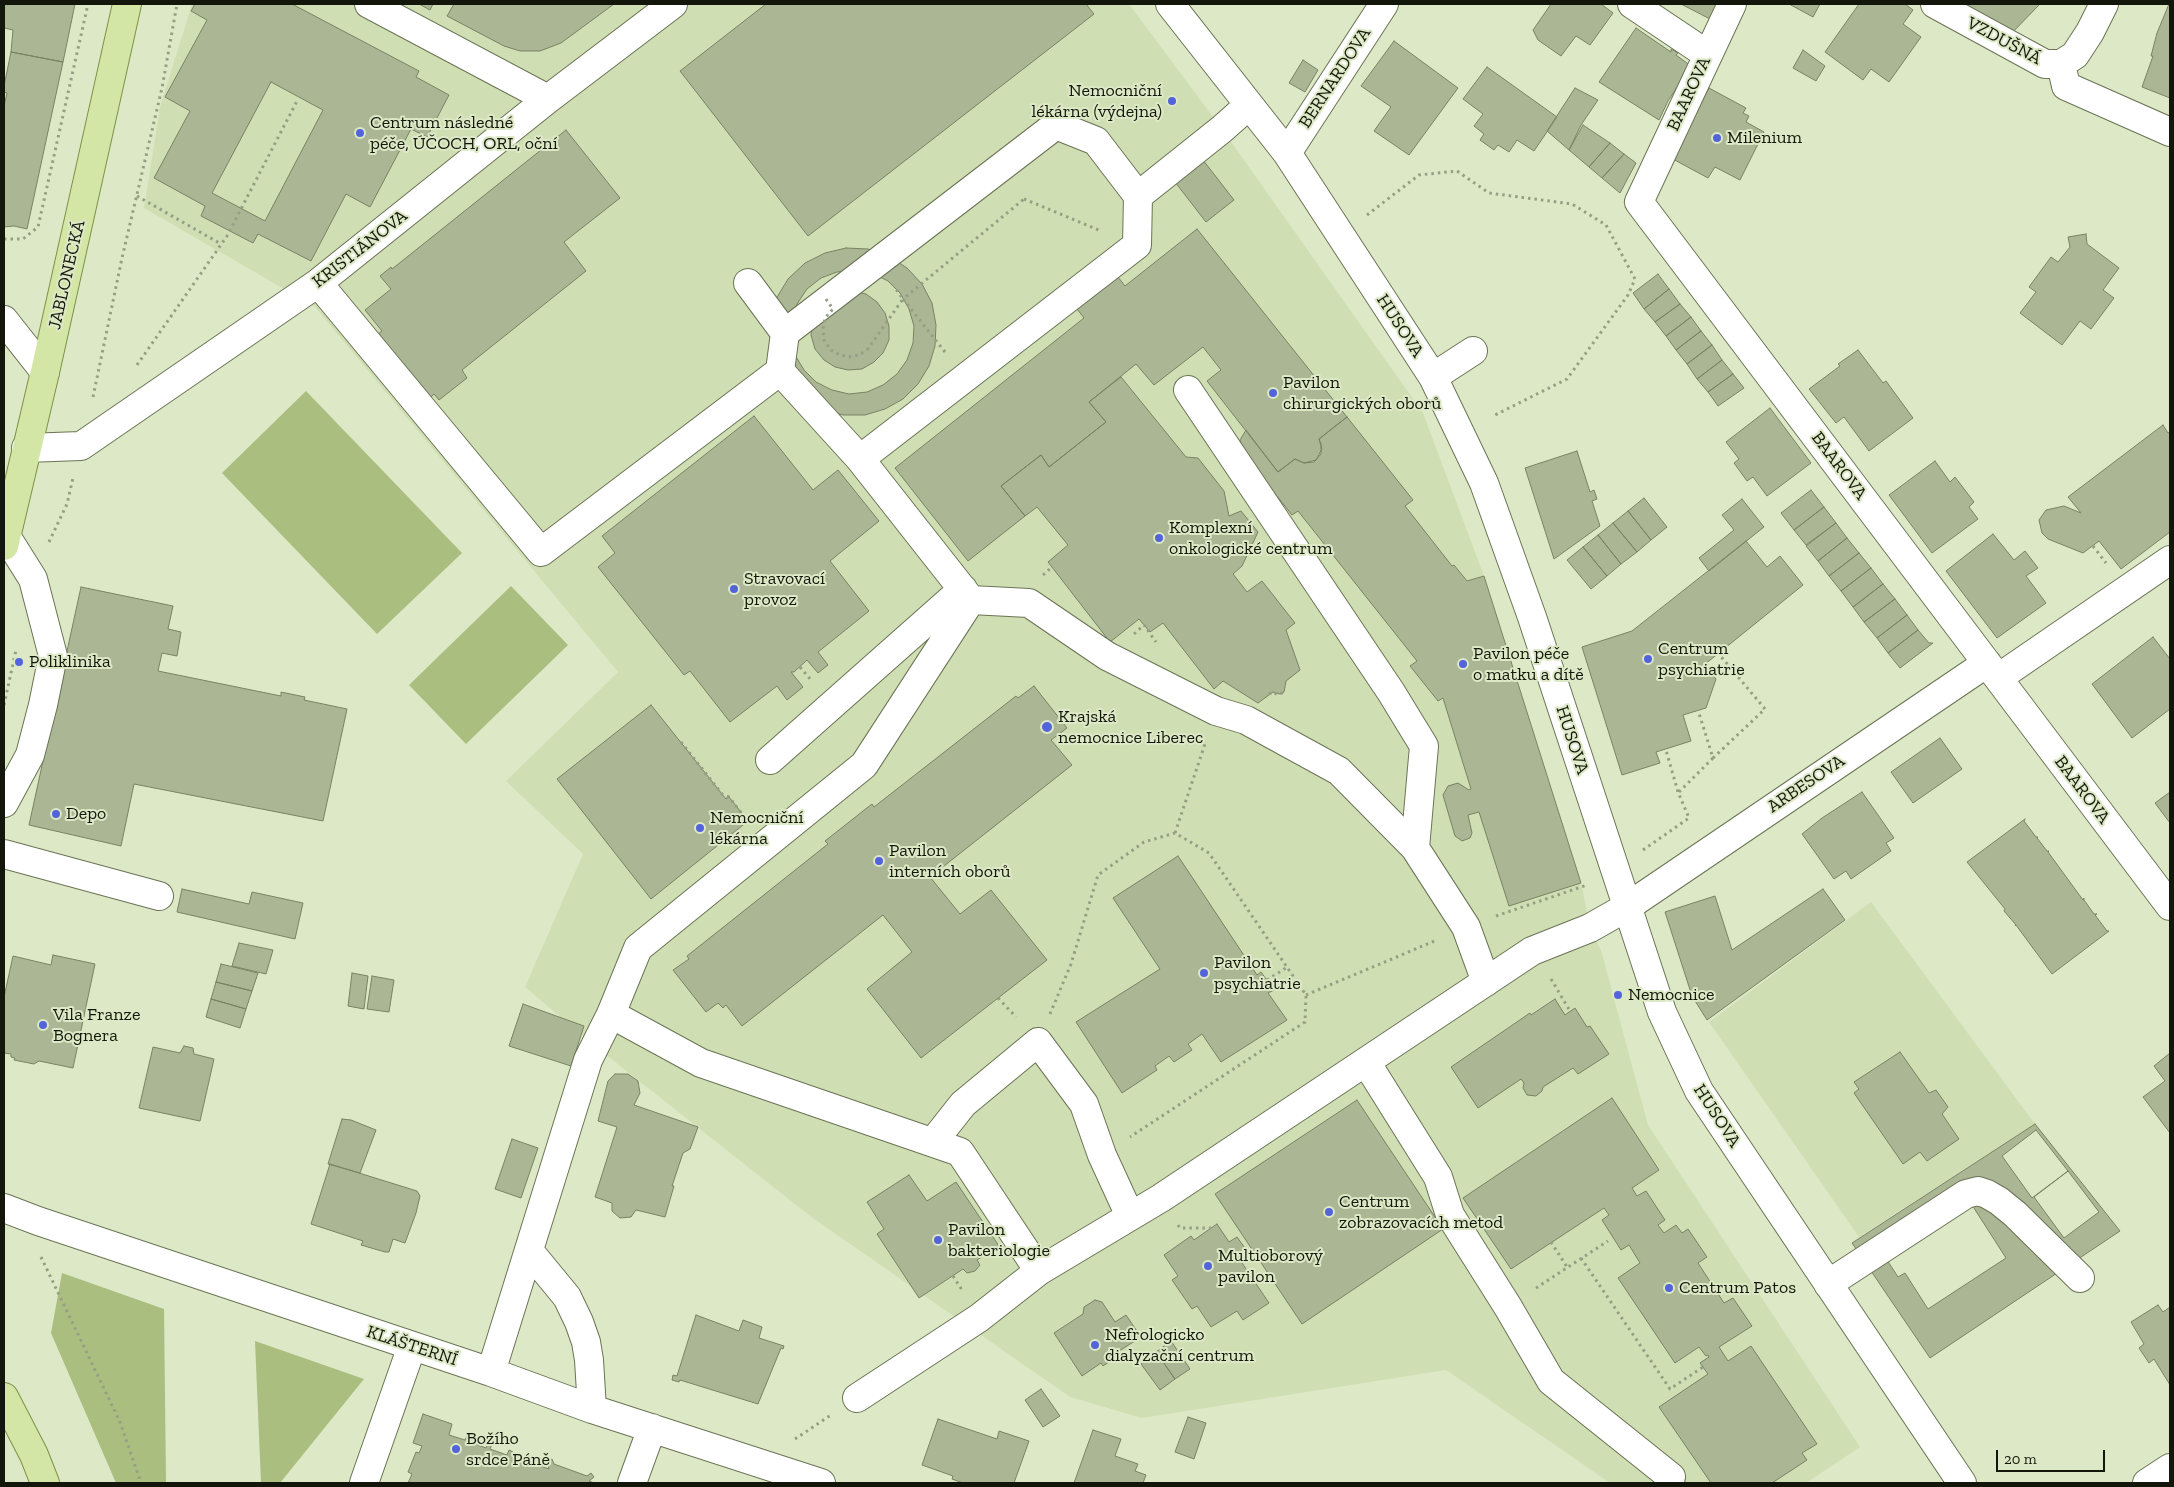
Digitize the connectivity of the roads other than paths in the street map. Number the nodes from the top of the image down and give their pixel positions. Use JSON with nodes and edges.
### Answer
{"nodes":[{"id":1,"x":127,"y":4,"type":"edge"},
{"id":2,"x":369,"y":4,"type":"edge"},
{"id":3,"x":673,"y":4,"type":"edge"},
{"id":4,"x":1170,"y":4,"type":"edge"},
{"id":5,"x":1384,"y":4,"type":"edge"},
{"id":6,"x":1632,"y":4,"type":"edge"},
{"id":7,"x":1732,"y":4,"type":"edge"},
{"id":8,"x":1935,"y":4,"type":"edge"},
{"id":9,"x":2104,"y":4,"type":"edge"},
{"id":10,"x":1708,"y":55,"type":"junction"},
{"id":11,"x":2061,"y":64,"type":"junction"},
{"id":12,"x":548,"y":99,"type":"junction"},
{"id":13,"x":1249,"y":105,"type":"junction"},
{"id":14,"x":2170,"y":132,"type":"edge"},
{"id":15,"x":1286,"y":153,"type":"junction"},
{"id":16,"x":1138,"y":196,"type":"junction"},
{"id":17,"x":318,"y":282,"type":"junction"},
{"id":18,"x":748,"y":283,"type":"dead end"},
{"id":19,"x":4,"y":320,"type":"edge"},
{"id":20,"x":785,"y":333,"type":"junction"},
{"id":21,"x":1474,"y":351,"type":"dead end"},
{"id":22,"x":45,"y":372,"type":"junction"},
{"id":23,"x":780,"y":372,"type":"junction"},
{"id":24,"x":1433,"y":377,"type":"junction"},
{"id":25,"x":1188,"y":390,"type":"dead end"},
{"id":26,"x":26,"y":448,"type":"junction"},
{"id":27,"x":860,"y":459,"type":"junction"},
{"id":28,"x":9,"y":502,"type":"edge"},
{"id":29,"x":5,"y":541,"type":"edge"},
{"id":30,"x":2170,"y":560,"type":"edge"},
{"id":31,"x":967,"y":594,"type":"junction"},
{"id":32,"x":1992,"y":670,"type":"junction"},
{"id":33,"x":770,"y":760,"type":"dead end"},
{"id":34,"x":4,"y":803,"type":"edge"},
{"id":35,"x":1415,"y":848,"type":"junction"},
{"id":36,"x":4,"y":854,"type":"edge"},
{"id":37,"x":159,"y":896,"type":"dead end"},
{"id":38,"x":1627,"y":906,"type":"junction"},
{"id":39,"x":2170,"y":906,"type":"edge"},
{"id":40,"x":1486,"y":982,"type":"junction"},
{"id":41,"x":612,"y":1014,"type":"junction"},
{"id":42,"x":1366,"y":1062,"type":"junction"},
{"id":43,"x":933,"y":1142,"type":"junction"},
{"id":44,"x":4,"y":1208,"type":"edge"},
{"id":45,"x":1130,"y":1216,"type":"junction"},
{"id":46,"x":530,"y":1252,"type":"junction"},
{"id":47,"x":1039,"y":1271,"type":"junction"},
{"id":48,"x":2080,"y":1278,"type":"dead end"},
{"id":49,"x":1828,"y":1284,"type":"junction"},
{"id":50,"x":412,"y":1346,"type":"junction"},
{"id":51,"x":491,"y":1372,"type":"junction"},
{"id":52,"x":4,"y":1397,"type":"edge"},
{"id":53,"x":857,"y":1398,"type":"road end"},
{"id":54,"x":592,"y":1409,"type":"junction"},
{"id":55,"x":652,"y":1428,"type":"junction"},
{"id":56,"x":2170,"y":1468,"type":"edge"},
{"id":57,"x":1671,"y":1477,"type":"dead end"},
{"id":58,"x":45,"y":1483,"type":"edge"},
{"id":59,"x":364,"y":1483,"type":"edge"},
{"id":60,"x":632,"y":1483,"type":"edge"},
{"id":61,"x":821,"y":1483,"type":"edge"},
{"id":62,"x":1962,"y":1483,"type":"edge"},
{"id":63,"x":2147,"y":1483,"type":"edge"}],
"edges":[{"from":1,"to":22,"type":"main road","name":"JABLONECKÁ"},
{"from":2,"to":12,"type":"street"},
{"from":3,"to":12,"type":"street","name":"KRISTIÁNOVA"},
{"from":4,"to":13,"type":"street","name":"HUSOVA"},
{"from":5,"to":15,"type":"street","name":"BERNARDOVA"},
{"from":6,"to":10,"type":"street"},
{"from":7,"to":10,"type":"street","name":"BAAROVA"},
{"from":8,"to":11,"type":"street","name":"VZDUŠNÁ"},
{"from":9,"to":11,"type":"street","name":"VZDUŠNÁ"},
{"from":10,"to":32,"type":"street","name":"BAAROVA"},
{"from":11,"to":14,"type":"street"},
{"from":12,"to":17,"type":"street","name":"KRISTIÁNOVA"},
{"from":13,"to":15,"type":"street","name":"HUSOVA"},
{"from":13,"to":16,"type":"street"},
{"from":15,"to":24,"type":"street","name":"HUSOVA"},
{"from":16,"to":20,"type":"street"},
{"from":16,"to":27,"type":"street"},
{"from":17,"to":23,"type":"street"},
{"from":17,"to":26,"type":"street","name":"KRISTIÁNOVA"},
{"from":18,"to":20,"type":"street"},
{"from":19,"to":22,"type":"street"},
{"from":20,"to":23,"type":"street"},
{"from":21,"to":24,"type":"street"},
{"from":22,"to":26,"type":"main road","name":"JABLONECKÁ"},
{"from":23,"to":27,"type":"street"},
{"from":24,"to":38,"type":"street","name":"HUSOVA"},
{"from":25,"to":35,"type":"street"},
{"from":26,"to":28,"type":"main road","name":"JABLONECKÁ"},
{"from":27,"to":31,"type":"street"},
{"from":28,"to":29,"type":"main road","name":"JABLONECKÁ"},
{"from":29,"to":34,"type":"street"},
{"from":30,"to":32,"type":"street","name":"ARBESOVA"},
{"from":31,"to":33,"type":"street"},
{"from":31,"to":35,"type":"street"},
{"from":31,"to":41,"type":"street"},
{"from":32,"to":38,"type":"street","name":"ARBESOVA"},
{"from":32,"to":39,"type":"street","name":"BAAROVA"},
{"from":35,"to":40,"type":"street"},
{"from":36,"to":37,"type":"street"},
{"from":38,"to":40,"type":"street","name":"ARBESOVA"},
{"from":38,"to":49,"type":"street","name":"HUSOVA"},
{"from":40,"to":42,"type":"street","name":"ARBESOVA"},
{"from":41,"to":43,"type":"street"},
{"from":41,"to":46,"type":"street"},
{"from":42,"to":45,"type":"street","name":"ARBESOVA"},
{"from":42,"to":57,"type":"street"},
{"from":43,"to":45,"type":"street"},
{"from":43,"to":47,"type":"street"},
{"from":44,"to":50,"type":"street","name":"KLÁŠTERNÍ"},
{"from":45,"to":47,"type":"street","name":"ARBESOVA"},
{"from":46,"to":51,"type":"street"},
{"from":46,"to":54,"type":"street"},
{"from":47,"to":53,"type":"street","name":"ARBESOVA"},
{"from":48,"to":49,"type":"street"},
{"from":49,"to":62,"type":"street","name":"HUSOVA"},
{"from":50,"to":51,"type":"street","name":"KLÁŠTERNÍ"},
{"from":50,"to":59,"type":"street"},
{"from":51,"to":54,"type":"street","name":"KLÁŠTERNÍ"},
{"from":52,"to":58,"type":"main road"},
{"from":54,"to":55,"type":"street","name":"KLÁŠTERNÍ"},
{"from":55,"to":60,"type":"street"},
{"from":55,"to":61,"type":"street","name":"KLÁŠTERNÍ"},
{"from":56,"to":63,"type":"street"}]}
